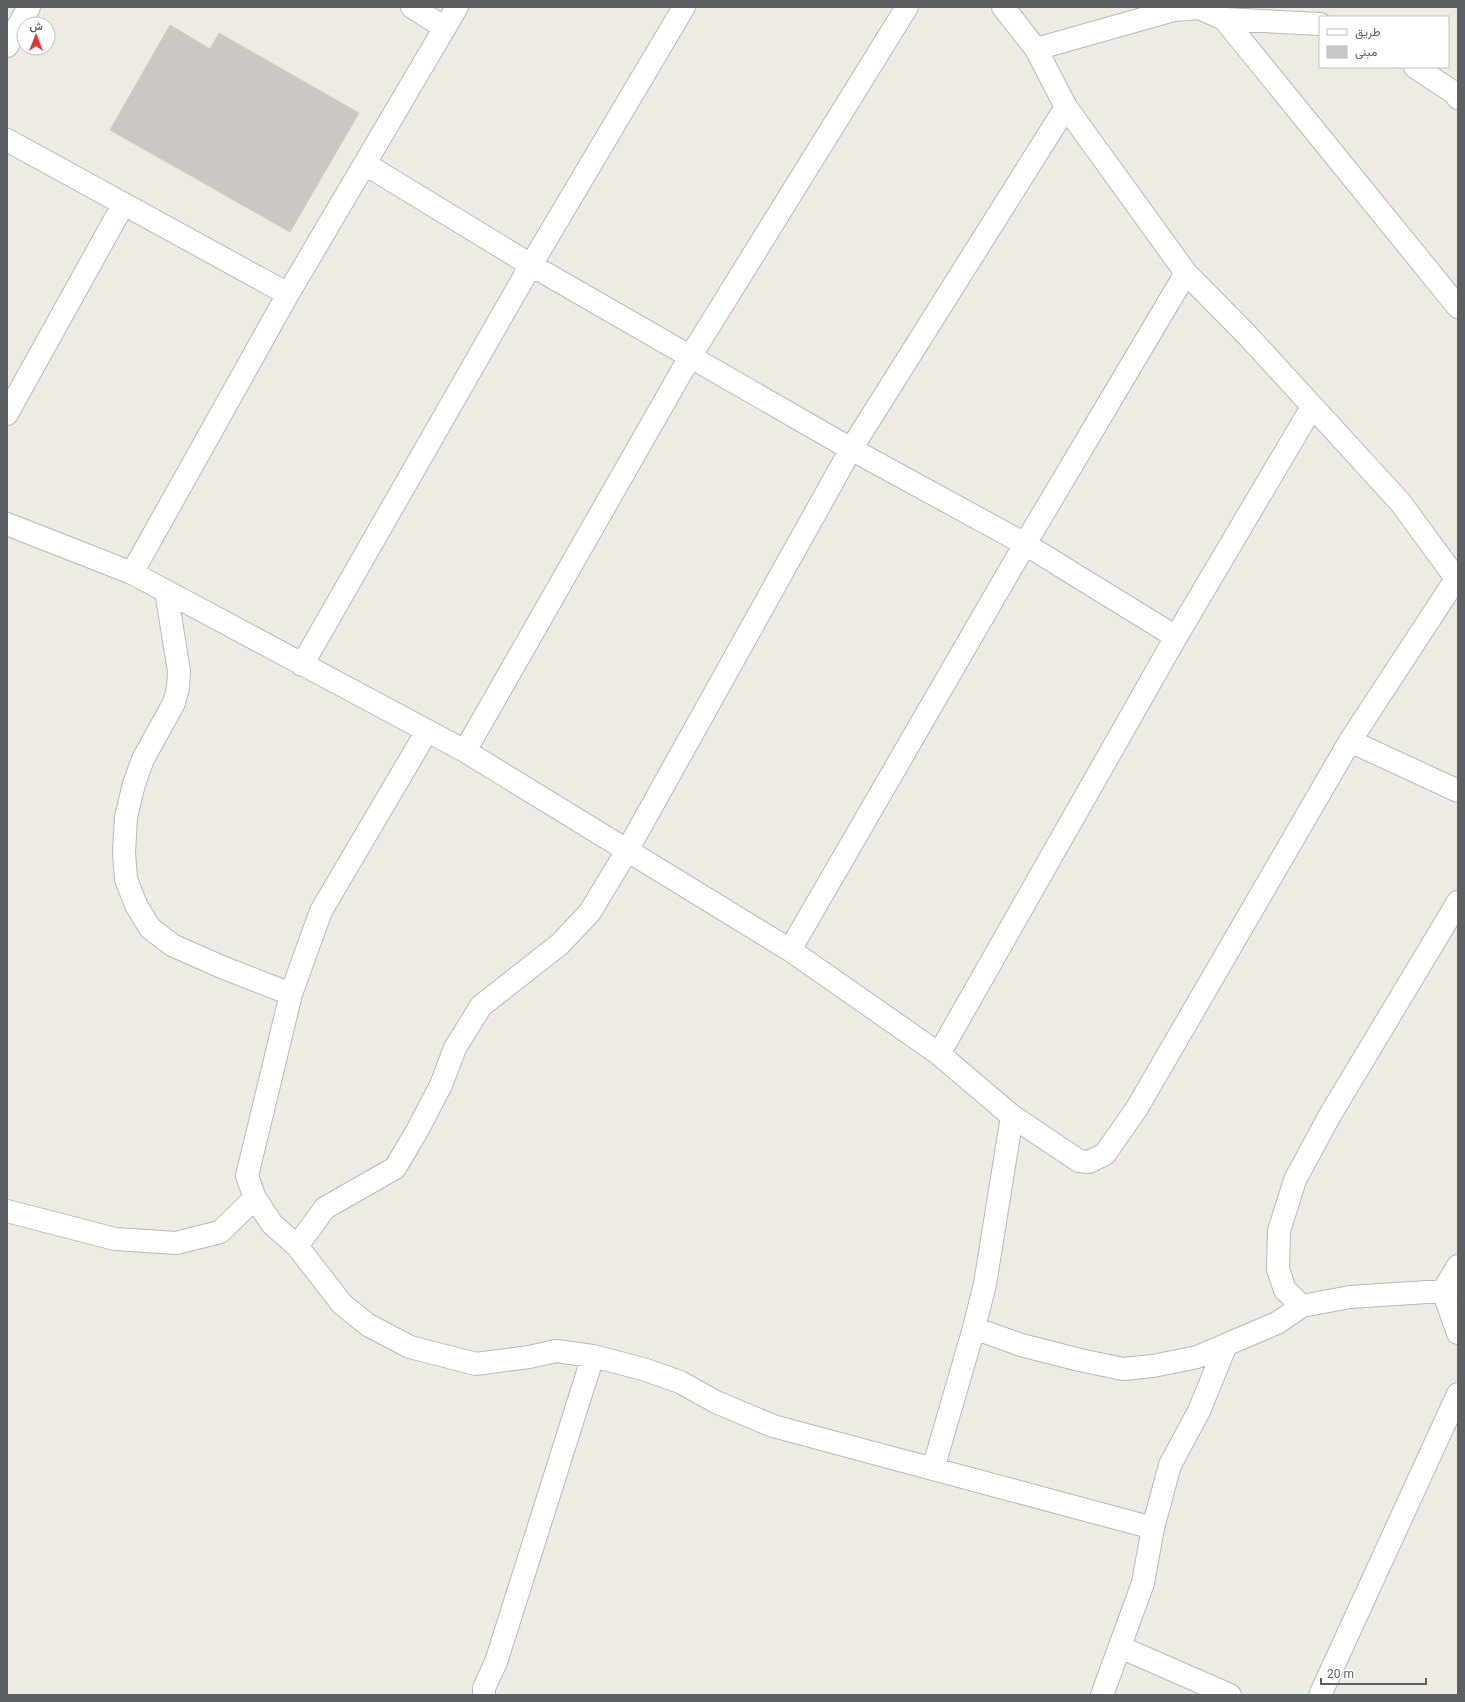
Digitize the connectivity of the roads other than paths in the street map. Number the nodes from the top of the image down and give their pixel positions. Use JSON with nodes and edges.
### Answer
{"nodes":[{"id":1,"x":29,"y":7,"type":"edge"},
{"id":2,"x":412,"y":7,"type":"edge"},
{"id":3,"x":458,"y":7,"type":"edge"},
{"id":4,"x":684,"y":7,"type":"edge"},
{"id":5,"x":907,"y":7,"type":"edge"},
{"id":6,"x":1003,"y":7,"type":"edge"},
{"id":7,"x":1224,"y":19,"type":"junction"},
{"id":8,"x":1319,"y":24,"type":"edge"},
{"id":9,"x":445,"y":28,"type":"junction"},
{"id":10,"x":7,"y":46,"type":"edge"},
{"id":11,"x":1036,"y":49,"type":"junction"},
{"id":12,"x":1417,"y":68,"type":"edge"},
{"id":13,"x":1458,"y":98,"type":"edge"},
{"id":14,"x":1066,"y":107,"type":"junction"},
{"id":15,"x":7,"y":140,"type":"edge"},
{"id":16,"x":365,"y":164,"type":"junction"},
{"id":17,"x":123,"y":205,"type":"junction"},
{"id":18,"x":531,"y":265,"type":"junction"},
{"id":19,"x":1186,"y":273,"type":"junction"},
{"id":20,"x":288,"y":294,"type":"junction"},
{"id":21,"x":1458,"y":307,"type":"edge"},
{"id":22,"x":690,"y":357,"type":"junction"},
{"id":23,"x":1312,"y":407,"type":"junction"},
{"id":24,"x":7,"y":414,"type":"edge"},
{"id":25,"x":851,"y":449,"type":"junction"},
{"id":26,"x":7,"y":524,"type":"edge"},
{"id":27,"x":1024,"y":544,"type":"junction"},
{"id":28,"x":132,"y":573,"type":"junction"},
{"id":29,"x":1457,"y":579,"type":"edge"},
{"id":30,"x":166,"y":591,"type":"junction"},
{"id":31,"x":1176,"y":638,"type":"junction"},
{"id":32,"x":302,"y":665,"type":"junction"},
{"id":33,"x":427,"y":731,"type":"junction"},
{"id":34,"x":1350,"y":741,"type":"junction"},
{"id":35,"x":465,"y":751,"type":"junction"},
{"id":36,"x":1458,"y":791,"type":"edge"},
{"id":37,"x":628,"y":850,"type":"junction"},
{"id":38,"x":1458,"y":902,"type":"edge"},
{"id":39,"x":790,"y":950,"type":"junction"},
{"id":40,"x":291,"y":994,"type":"junction"},
{"id":41,"x":939,"y":1054,"type":"junction"},
{"id":42,"x":1012,"y":1116,"type":"junction"},
{"id":43,"x":255,"y":1198,"type":"junction"},
{"id":44,"x":7,"y":1211,"type":"edge"},
{"id":45,"x":297,"y":1246,"type":"junction"},
{"id":46,"x":1458,"y":1266,"type":"edge"},
{"id":47,"x":1451,"y":1291,"type":"edge"},
{"id":48,"x":1302,"y":1306,"type":"junction"},
{"id":49,"x":974,"y":1328,"type":"junction"},
{"id":50,"x":1458,"y":1333,"type":"edge"},
{"id":51,"x":1226,"y":1345,"type":"junction"},
{"id":52,"x":593,"y":1356,"type":"junction"},
{"id":53,"x":1458,"y":1394,"type":"edge"},
{"id":54,"x":933,"y":1469,"type":"junction"},
{"id":55,"x":1153,"y":1528,"type":"junction"},
{"id":56,"x":1120,"y":1647,"type":"junction"},
{"id":57,"x":484,"y":1695,"type":"edge"},
{"id":58,"x":1102,"y":1695,"type":"edge"},
{"id":59,"x":1230,"y":1695,"type":"edge"},
{"id":60,"x":1320,"y":1695,"type":"edge"}],
"edges":[{"from":1,"to":10,"type":"street"},
{"from":2,"to":9,"type":"street"},
{"from":3,"to":9,"type":"street"},
{"from":4,"to":18,"type":"street"},
{"from":5,"to":22,"type":"street"},
{"from":6,"to":11,"type":"street"},
{"from":7,"to":8,"type":"street"},
{"from":7,"to":11,"type":"street"},
{"from":7,"to":21,"type":"street"},
{"from":9,"to":16,"type":"street"},
{"from":11,"to":14,"type":"street"},
{"from":12,"to":13,"type":"street"},
{"from":14,"to":19,"type":"street"},
{"from":14,"to":25,"type":"street"},
{"from":15,"to":17,"type":"street"},
{"from":16,"to":18,"type":"street"},
{"from":16,"to":20,"type":"street"},
{"from":17,"to":20,"type":"street"},
{"from":17,"to":24,"type":"street"},
{"from":18,"to":22,"type":"street"},
{"from":18,"to":32,"type":"street"},
{"from":19,"to":23,"type":"street"},
{"from":19,"to":27,"type":"street"},
{"from":20,"to":28,"type":"street"},
{"from":22,"to":25,"type":"street"},
{"from":22,"to":35,"type":"street"},
{"from":23,"to":29,"type":"street"},
{"from":23,"to":31,"type":"street"},
{"from":25,"to":27,"type":"street"},
{"from":25,"to":37,"type":"street"},
{"from":26,"to":28,"type":"street"},
{"from":27,"to":31,"type":"street"},
{"from":27,"to":39,"type":"street"},
{"from":28,"to":30,"type":"street"},
{"from":29,"to":34,"type":"street"},
{"from":30,"to":32,"type":"street"},
{"from":30,"to":40,"type":"street"},
{"from":31,"to":41,"type":"street"},
{"from":32,"to":33,"type":"street"},
{"from":33,"to":35,"type":"street"},
{"from":33,"to":40,"type":"street"},
{"from":34,"to":36,"type":"street"},
{"from":34,"to":42,"type":"street"},
{"from":35,"to":37,"type":"street"},
{"from":37,"to":39,"type":"street"},
{"from":37,"to":45,"type":"street"},
{"from":38,"to":48,"type":"street"},
{"from":39,"to":41,"type":"street"},
{"from":40,"to":43,"type":"street"},
{"from":41,"to":42,"type":"street"},
{"from":42,"to":49,"type":"street"},
{"from":43,"to":44,"type":"street"},
{"from":43,"to":45,"type":"street"},
{"from":45,"to":52,"type":"street"},
{"from":46,"to":47,"type":"street"},
{"from":47,"to":48,"type":"street"},
{"from":47,"to":50,"type":"street"},
{"from":48,"to":51,"type":"street"},
{"from":49,"to":51,"type":"street"},
{"from":49,"to":54,"type":"street"},
{"from":51,"to":55,"type":"street"},
{"from":52,"to":54,"type":"street"},
{"from":52,"to":57,"type":"street"},
{"from":53,"to":60,"type":"street"},
{"from":54,"to":55,"type":"street"},
{"from":55,"to":56,"type":"street"},
{"from":56,"to":58,"type":"street"},
{"from":56,"to":59,"type":"street"}]}
